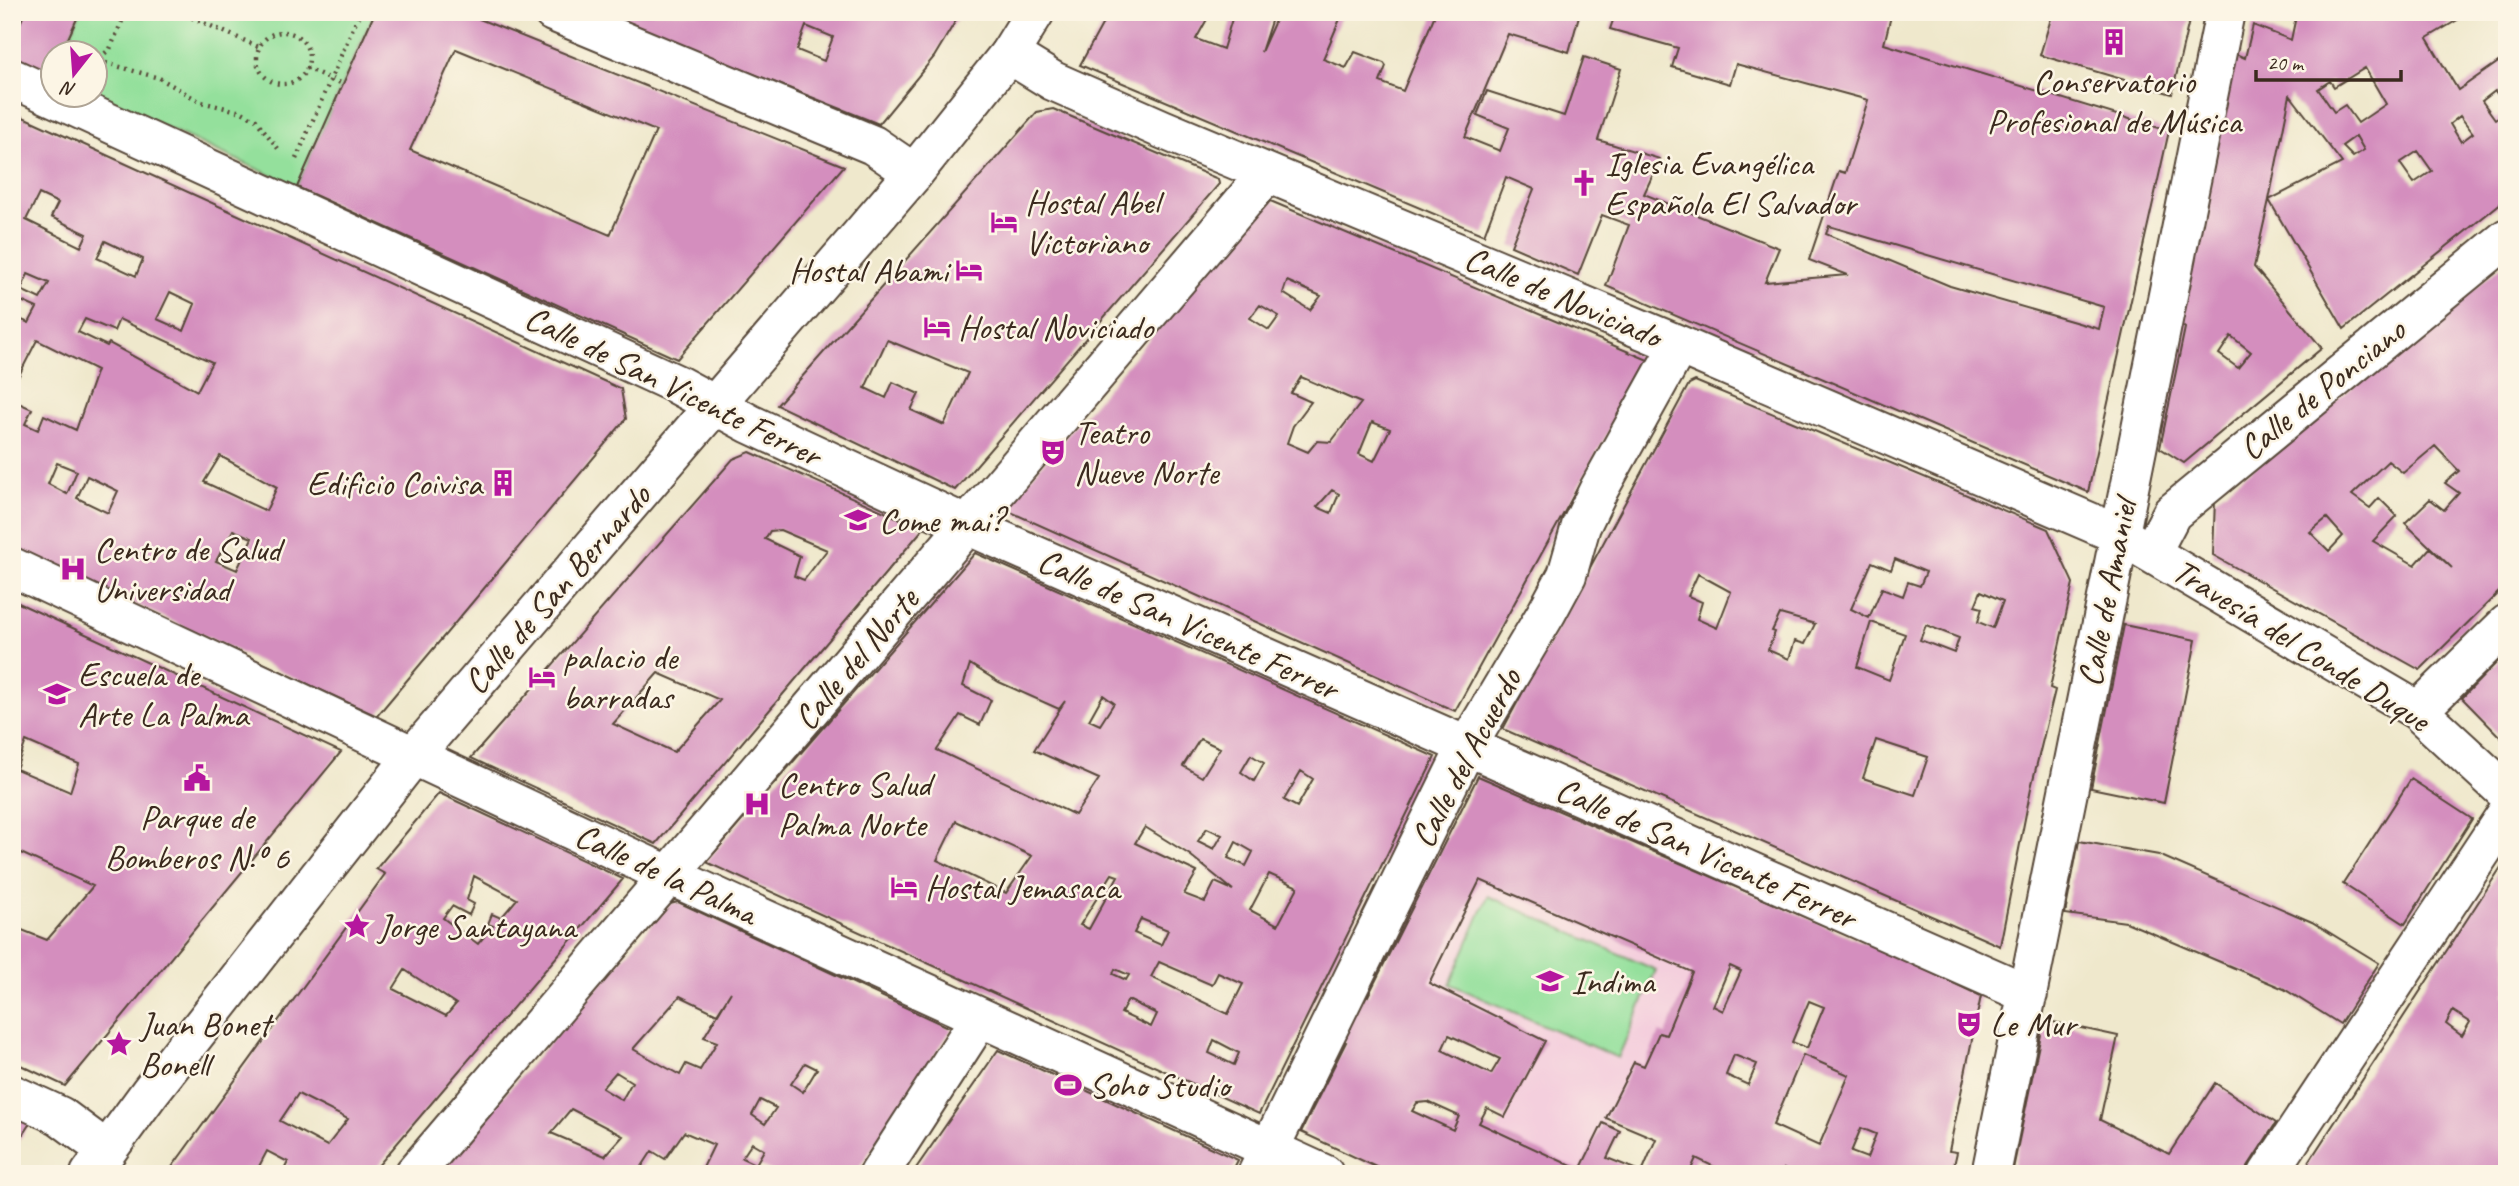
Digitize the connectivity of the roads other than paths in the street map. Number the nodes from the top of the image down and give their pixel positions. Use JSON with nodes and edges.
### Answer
{"nodes":[{"id":1,"x":553,"y":12,"type":"edge"},
{"id":2,"x":1035,"y":12,"type":"edge"},
{"id":3,"x":2225,"y":12,"type":"edge"},
{"id":4,"x":595,"y":20,"type":"edge"},
{"id":5,"x":1009,"y":54,"type":"junction"},
{"id":6,"x":12,"y":78,"type":"edge"},
{"id":7,"x":914,"y":173,"type":"junction"},
{"id":8,"x":1267,"y":174,"type":"junction"},
{"id":9,"x":2507,"y":238,"type":"edge"},
{"id":10,"x":1679,"y":345,"type":"junction"},
{"id":11,"x":715,"y":406,"type":"junction"},
{"id":12,"x":969,"y":526,"type":"junction"},
{"id":13,"x":2136,"y":543,"type":"junction"},
{"id":14,"x":12,"y":567,"type":"edge"},
{"id":15,"x":2507,"y":624,"type":"edge"},
{"id":16,"x":2417,"y":711,"type":"junction"},
{"id":17,"x":1466,"y":748,"type":"junction"},
{"id":18,"x":414,"y":755,"type":"junction"},
{"id":19,"x":2507,"y":793,"type":"edge"},
{"id":20,"x":2507,"y":813,"type":"edge"},
{"id":21,"x":671,"y":876,"type":"junction"},
{"id":22,"x":2028,"y":994,"type":"junction"},
{"id":23,"x":980,"y":1018,"type":"junction"},
{"id":24,"x":12,"y":1094,"type":"edge"},
{"id":25,"x":1263,"y":1161,"type":"edge"},
{"id":26,"x":98,"y":1162,"type":"edge"},
{"id":27,"x":414,"y":1174,"type":"edge"},
{"id":28,"x":879,"y":1174,"type":"edge"},
{"id":29,"x":1324,"y":1174,"type":"edge"},
{"id":30,"x":1991,"y":1174,"type":"edge"},
{"id":31,"x":2268,"y":1174,"type":"edge"}],
"edges":[{"from":1,"to":4,"type":"street"},
{"from":2,"to":5,"type":"street","name":"Calle de San Bernardo"},
{"from":3,"to":13,"type":"street","name":"Calle de Amaniel"},
{"from":4,"to":7,"type":"street"},
{"from":5,"to":7,"type":"street","name":"Calle de San Bernardo"},
{"from":5,"to":8,"type":"street","name":"Calle de Noviciado"},
{"from":6,"to":11,"type":"street","name":"Calle de San Vicente Ferrer"},
{"from":7,"to":11,"type":"street","name":"Calle de San Bernardo"},
{"from":8,"to":10,"type":"street","name":"Calle de Noviciado"},
{"from":8,"to":12,"type":"street","name":"Calle del Norte"},
{"from":9,"to":13,"type":"street","name":"Calle de Ponciano"},
{"from":10,"to":13,"type":"street","name":"Calle de Noviciado"},
{"from":10,"to":17,"type":"street","name":"Calle del Acuerdo"},
{"from":11,"to":12,"type":"street","name":"Calle de San Vicente Ferrer"},
{"from":11,"to":18,"type":"street","name":"Calle de San Bernardo"},
{"from":12,"to":17,"type":"street","name":"Calle de San Vicente Ferrer"},
{"from":12,"to":21,"type":"street","name":"Calle del Norte"},
{"from":13,"to":16,"type":"street","name":"Travesía del Conde Duque"},
{"from":13,"to":22,"type":"street","name":"Calle de Amaniel"},
{"from":14,"to":18,"type":"street","name":"Calle de la Palma"},
{"from":15,"to":16,"type":"street"},
{"from":16,"to":19,"type":"street","name":"Travesía del Conde Duque"},
{"from":17,"to":22,"type":"street","name":"Calle de San Vicente Ferrer"},
{"from":17,"to":25,"type":"street","name":"Calle del Acuerdo"},
{"from":18,"to":21,"type":"street","name":"Calle de la Palma"},
{"from":18,"to":26,"type":"street","name":"Calle de San Bernardo"},
{"from":20,"to":31,"type":"street"},
{"from":21,"to":23,"type":"street","name":"Calle de la Palma"},
{"from":21,"to":27,"type":"street","name":"Calle del Norte"},
{"from":22,"to":30,"type":"street","name":"Calle de Amaniel"},
{"from":23,"to":25,"type":"street","name":"Calle de la Palma"},
{"from":23,"to":28,"type":"street"},
{"from":24,"to":26,"type":"street"},
{"from":25,"to":29,"type":"street","name":"Calle de la Palma"}]}
